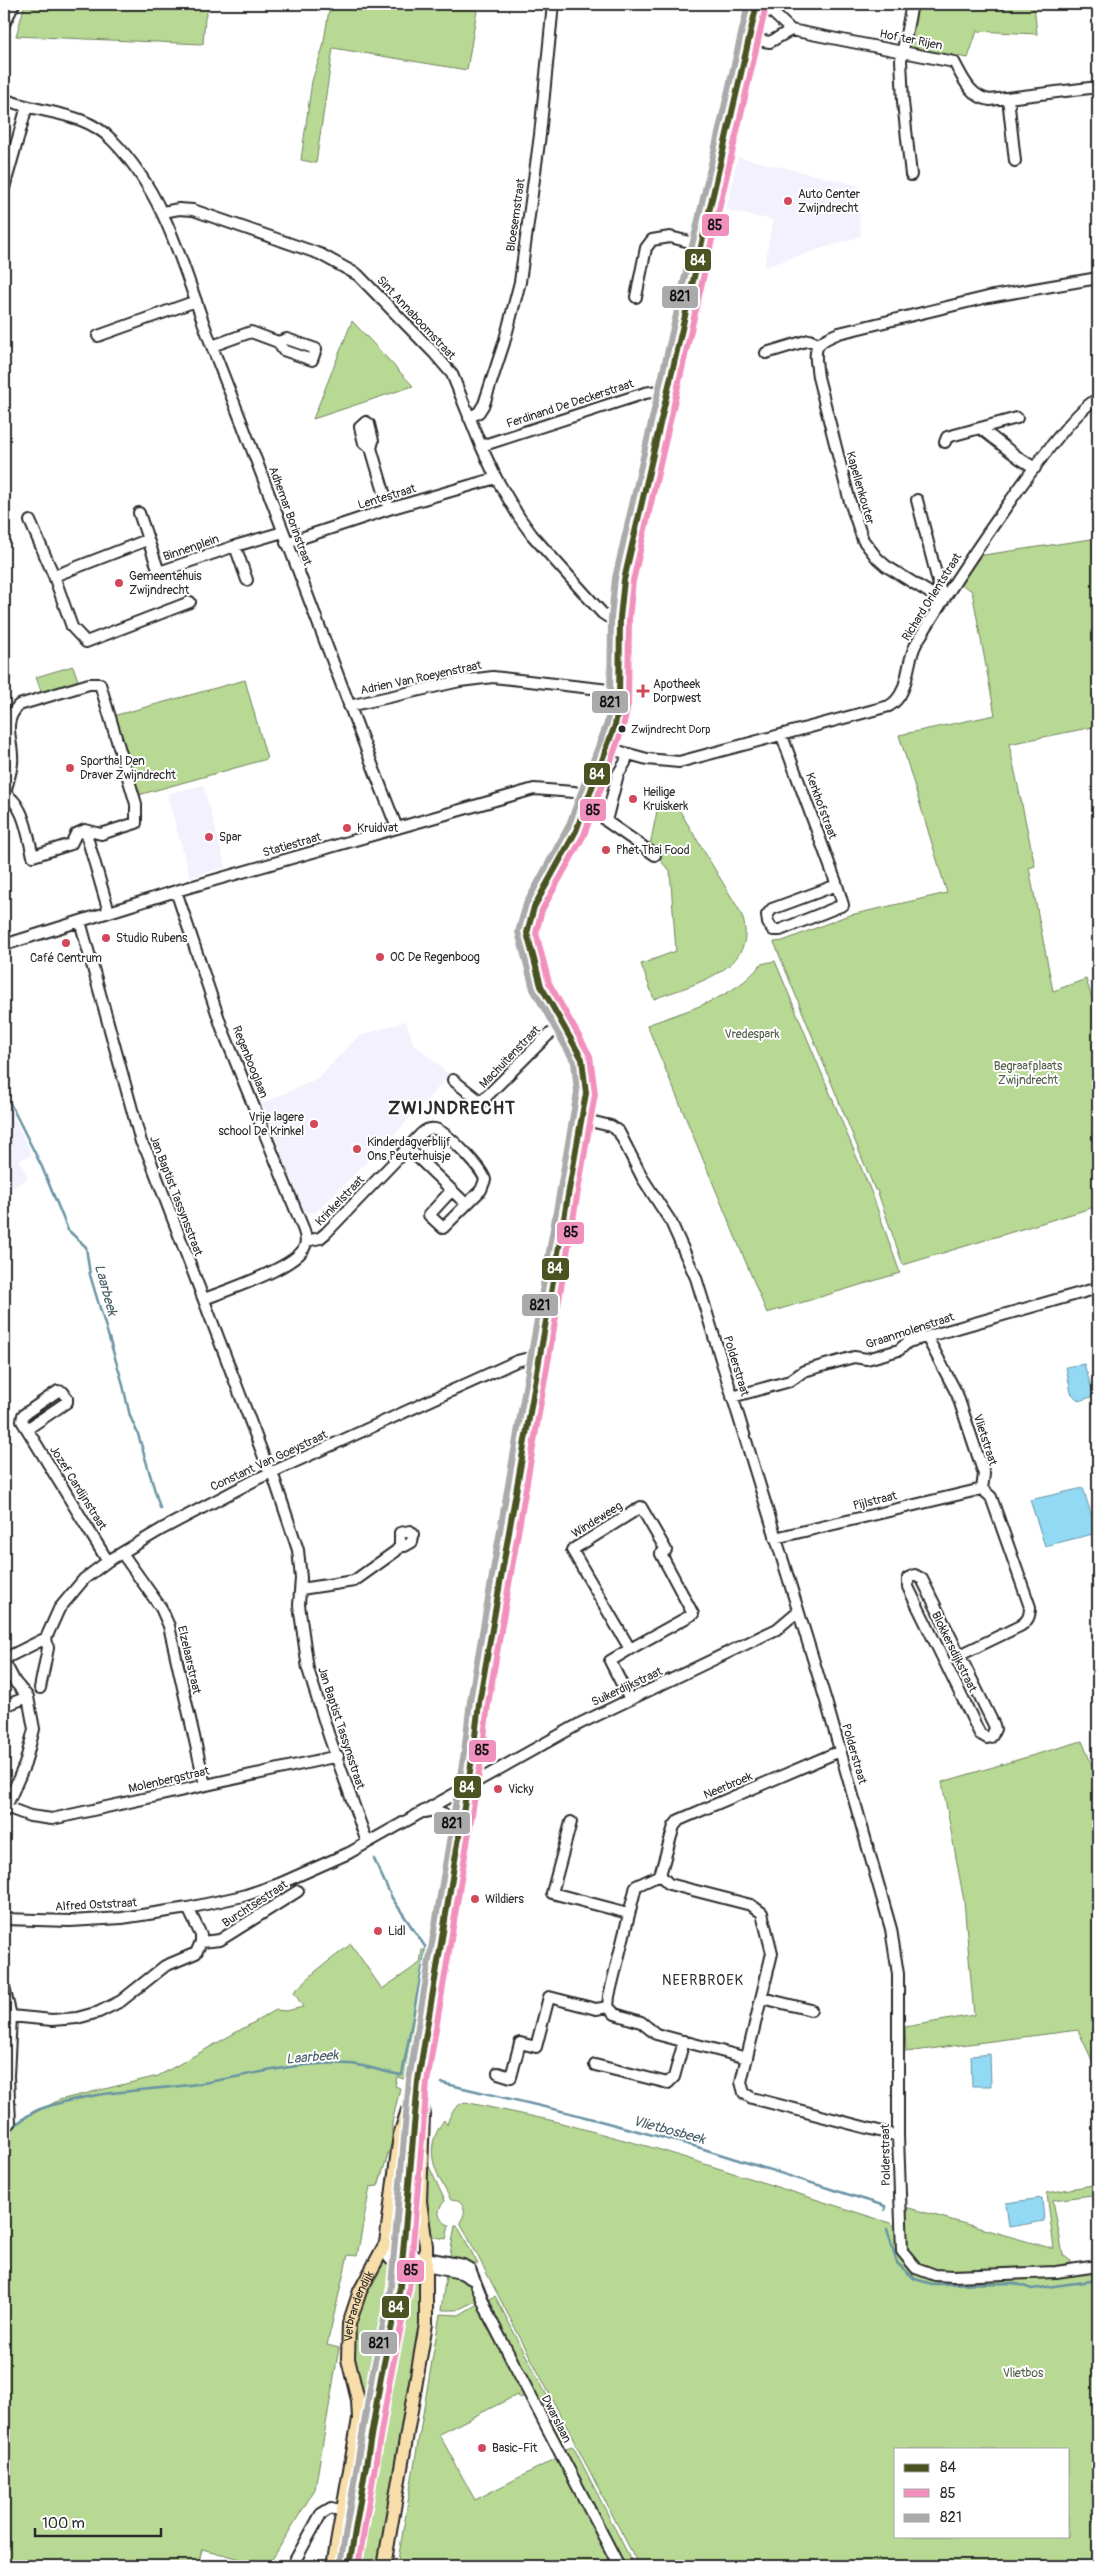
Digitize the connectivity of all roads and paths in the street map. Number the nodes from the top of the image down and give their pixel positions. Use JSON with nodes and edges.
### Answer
{"nodes":[{"id":1,"x":14,"y":4,"type":"edge"},
{"id":2,"x":553,"y":4,"type":"edge"},
{"id":3,"x":912,"y":4,"type":"edge"},
{"id":4,"x":757,"y":6,"type":"edge"},
{"id":5,"x":4,"y":24,"type":"edge"},
{"id":6,"x":791,"y":30,"type":"junction"},
{"id":7,"x":750,"y":39,"type":"junction"},
{"id":8,"x":903,"y":50,"type":"junction"},
{"id":9,"x":1098,"y":87,"type":"edge"},
{"id":10,"x":1008,"y":98,"type":"junction"},
{"id":11,"x":4,"y":99,"type":"edge"},
{"id":12,"x":27,"y":106,"type":"junction"},
{"id":13,"x":1015,"y":161,"type":"dead end"},
{"id":14,"x":911,"y":175,"type":"dead end"},
{"id":15,"x":4,"y":188,"type":"edge"},
{"id":16,"x":164,"y":212,"type":"junction"},
{"id":17,"x":702,"y":245,"type":"junction"},
{"id":18,"x":1098,"y":278,"type":"edge"},
{"id":19,"x":636,"y":297,"type":"dead end"},
{"id":20,"x":196,"y":300,"type":"junction"},
{"id":21,"x":98,"y":336,"type":"dead end"},
{"id":22,"x":278,"y":342,"type":"dead end"},
{"id":23,"x":818,"y":344,"type":"junction"},
{"id":24,"x":212,"y":346,"type":"junction"},
{"id":25,"x":766,"y":353,"type":"dead end"},
{"id":26,"x":667,"y":393,"type":"junction"},
{"id":27,"x":1098,"y":399,"type":"edge"},
{"id":28,"x":469,"y":418,"type":"junction"},
{"id":29,"x":1016,"y":418,"type":"dead end"},
{"id":30,"x":980,"y":428,"type":"junction"},
{"id":31,"x":945,"y":442,"type":"dead end"},
{"id":32,"x":481,"y":446,"type":"junction"},
{"id":33,"x":371,"y":448,"type":"dead end"},
{"id":34,"x":1035,"y":468,"type":"junction"},
{"id":35,"x":496,"y":478,"type":"junction"},
{"id":36,"x":917,"y":500,"type":"dead end"},
{"id":37,"x":389,"y":509,"type":"junction"},
{"id":38,"x":139,"y":513,"type":"dead end"},
{"id":39,"x":30,"y":521,"type":"dead end"},
{"id":40,"x":282,"y":532,"type":"junction"},
{"id":41,"x":147,"y":540,"type":"junction"},
{"id":42,"x":286,"y":543,"type":"junction"},
{"id":43,"x":235,"y":546,"type":"junction"},
{"id":44,"x":54,"y":576,"type":"junction"},
{"id":45,"x":247,"y":580,"type":"dead end"},
{"id":46,"x":943,"y":601,"type":"junction"},
{"id":47,"x":190,"y":602,"type":"dead end"},
{"id":48,"x":620,"y":618,"type":"junction"},
{"id":49,"x":618,"y":691,"type":"junction"},
{"id":50,"x":349,"y":706,"type":"junction"},
{"id":51,"x":782,"y":736,"type":"junction"},
{"id":52,"x":607,"y":748,"type":"junction"},
{"id":53,"x":627,"y":755,"type":"junction"},
{"id":54,"x":4,"y":794,"type":"edge"},
{"id":55,"x":589,"y":797,"type":"junction"},
{"id":56,"x":397,"y":828,"type":"junction"},
{"id":57,"x":85,"y":830,"type":"junction"},
{"id":58,"x":655,"y":855,"type":"dead end"},
{"id":59,"x":836,"y":885,"type":"junction"},
{"id":60,"x":176,"y":891,"type":"junction"},
{"id":61,"x":110,"y":912,"type":"junction"},
{"id":62,"x":80,"y":921,"type":"junction"},
{"id":63,"x":4,"y":945,"type":"edge"},
{"id":64,"x":564,"y":1026,"type":"junction"},
{"id":65,"x":452,"y":1080,"type":"dead end"},
{"id":66,"x":581,"y":1119,"type":"junction"},
{"id":67,"x":408,"y":1148,"type":"junction"},
{"id":68,"x":451,"y":1191,"type":"junction"},
{"id":69,"x":466,"y":1204,"type":"junction"},
{"id":70,"x":306,"y":1241,"type":"junction"},
{"id":71,"x":1098,"y":1288,"type":"edge"},
{"id":72,"x":204,"y":1299,"type":"junction"},
{"id":73,"x":927,"y":1336,"type":"junction"},
{"id":74,"x":539,"y":1360,"type":"junction"},
{"id":75,"x":732,"y":1397,"type":"junction"},
{"id":76,"x":27,"y":1429,"type":"dead end"},
{"id":77,"x":271,"y":1472,"type":"junction"},
{"id":78,"x":982,"y":1489,"type":"junction"},
{"id":79,"x":775,"y":1538,"type":"junction"},
{"id":80,"x":400,"y":1546,"type":"dead end"},
{"id":81,"x":122,"y":1553,"type":"junction"},
{"id":82,"x":108,"y":1560,"type":"junction"},
{"id":83,"x":301,"y":1589,"type":"junction"},
{"id":84,"x":797,"y":1612,"type":"junction"},
{"id":85,"x":46,"y":1638,"type":"junction"},
{"id":86,"x":630,"y":1649,"type":"junction"},
{"id":87,"x":960,"y":1655,"type":"junction"},
{"id":88,"x":4,"y":1660,"type":"edge"},
{"id":89,"x":40,"y":1688,"type":"dead end"},
{"id":90,"x":28,"y":1697,"type":"junction"},
{"id":91,"x":629,"y":1698,"type":"junction"},
{"id":92,"x":4,"y":1706,"type":"edge"},
{"id":93,"x":840,"y":1752,"type":"junction"},
{"id":94,"x":338,"y":1756,"type":"junction"},
{"id":95,"x":204,"y":1785,"type":"junction"},
{"id":96,"x":467,"y":1787,"type":"junction"},
{"id":97,"x":5,"y":1810,"type":"edge"},
{"id":98,"x":420,"y":1813,"type":"junction"},
{"id":99,"x":571,"y":1822,"type":"dead end"},
{"id":100,"x":459,"y":1833,"type":"junction"},
{"id":101,"x":367,"y":1842,"type":"junction"},
{"id":102,"x":660,"y":1875,"type":"junction"},
{"id":103,"x":298,"y":1891,"type":"dead end"},
{"id":104,"x":188,"y":1908,"type":"junction"},
{"id":105,"x":628,"y":1913,"type":"junction"},
{"id":106,"x":4,"y":1919,"type":"edge"},
{"id":107,"x":201,"y":1942,"type":"junction"},
{"id":108,"x":4,"y":1987,"type":"edge"},
{"id":109,"x":762,"y":1998,"type":"junction"},
{"id":110,"x":608,"y":2008,"type":"junction"},
{"id":111,"x":811,"y":2010,"type":"dead end"},
{"id":112,"x":11,"y":2016,"type":"junction"},
{"id":113,"x":684,"y":2041,"type":"junction"},
{"id":114,"x":6,"y":2049,"type":"edge"},
{"id":115,"x":746,"y":2058,"type":"junction"},
{"id":116,"x":595,"y":2065,"type":"dead end"},
{"id":117,"x":498,"y":2073,"type":"dead end"},
{"id":118,"x":418,"y":2081,"type":"junction"},
{"id":119,"x":10,"y":2123,"type":"dead end"},
{"id":120,"x":898,"y":2136,"type":"junction"},
{"id":121,"x":384,"y":2250,"type":"junction"},
{"id":122,"x":426,"y":2266,"type":"junction"},
{"id":123,"x":1098,"y":2266,"type":"edge"},
{"id":124,"x":439,"y":2269,"type":"junction"},
{"id":125,"x":475,"y":2280,"type":"junction"},
{"id":126,"x":345,"y":2511,"type":"junction"},
{"id":127,"x":292,"y":2566,"type":"edge"},
{"id":128,"x":334,"y":2566,"type":"edge"},
{"id":129,"x":384,"y":2566,"type":"edge"},
{"id":130,"x":619,"y":2566,"type":"edge"}],
"edges":[{"from":1,"to":5,"type":"street"},
{"from":2,"to":28,"type":"street","name":"Bloesemstraat"},
{"from":3,"to":8,"type":"street"},
{"from":4,"to":6,"type":"street"},
{"from":4,"to":7,"type":"main road","name":"Verbrandendijk"},
{"from":6,"to":7,"type":"street"},
{"from":6,"to":8,"type":"street","name":"Hof ter Rijen"},
{"from":7,"to":17,"type":"main road","name":"Verbrandendijk"},
{"from":8,"to":10,"type":"street","name":"Hof ter Rijen"},
{"from":8,"to":14,"type":"street"},
{"from":9,"to":10,"type":"street","name":"Hof ter Rijen"},
{"from":10,"to":13,"type":"street"},
{"from":11,"to":12,"type":"street","name":"Adhemar Borinstraat"},
{"from":12,"to":15,"type":"street"},
{"from":12,"to":16,"type":"street","name":"Adhemar Borinstraat"},
{"from":16,"to":20,"type":"street","name":"Adhemar Borinstraat"},
{"from":16,"to":28,"type":"street","name":"Sint Annaboomstraat"},
{"from":17,"to":19,"type":"street"},
{"from":17,"to":26,"type":"main road","name":"Verbrandendijk"},
{"from":18,"to":23,"type":"street"},
{"from":20,"to":21,"type":"street"},
{"from":20,"to":24,"type":"street","name":"Adhemar Borinstraat"},
{"from":22,"to":24,"type":"street"},
{"from":23,"to":25,"type":"street"},
{"from":23,"to":46,"type":"street","name":"Kapellenkouter"},
{"from":24,"to":40,"type":"street","name":"Adhemar Borinstraat"},
{"from":26,"to":32,"type":"street","name":"Ferdinand De Deckerstraat"},
{"from":26,"to":48,"type":"main road","name":"Verbrandendijk"},
{"from":27,"to":34,"type":"street","name":"Richard Orlentstraat"},
{"from":28,"to":32,"type":"street","name":"Sint Annaboomstraat"},
{"from":29,"to":30,"type":"street"},
{"from":30,"to":31,"type":"street"},
{"from":30,"to":34,"type":"street"},
{"from":32,"to":35,"type":"street","name":"Sint Annaboomstraat"},
{"from":33,"to":37,"type":"street"},
{"from":34,"to":46,"type":"street","name":"Richard Orlentstraat"},
{"from":35,"to":37,"type":"street","name":"Lentestraat"},
{"from":35,"to":48,"type":"street","name":"Sint Annaboomstraat"},
{"from":36,"to":46,"type":"street"},
{"from":37,"to":42,"type":"street","name":"Lentestraat"},
{"from":38,"to":41,"type":"street"},
{"from":39,"to":44,"type":"street"},
{"from":40,"to":42,"type":"street","name":"Adhemar Borinstraat"},
{"from":40,"to":43,"type":"street","name":"Binnenplein"},
{"from":41,"to":43,"type":"street","name":"Binnenplein"},
{"from":41,"to":44,"type":"street"},
{"from":42,"to":50,"type":"street","name":"Adhemar Borinstraat"},
{"from":43,"to":45,"type":"street","name":"Binnenplein"},
{"from":44,"to":47,"type":"street"},
{"from":46,"to":51,"type":"street","name":"Richard Orlentstraat"},
{"from":48,"to":49,"type":"main road","name":"Verbrandendijk"},
{"from":49,"to":50,"type":"street","name":"Adrien Van Roeyenstraat"},
{"from":49,"to":52,"type":"main road","name":"Verbrandendijk"},
{"from":50,"to":56,"type":"street","name":"Adhemar Borinstraat"},
{"from":51,"to":53,"type":"street","name":"Richard Orlentstraat"},
{"from":51,"to":59,"type":"street","name":"Kerkhofstraat"},
{"from":52,"to":53,"type":"street","name":"Richard Orlentstraat"},
{"from":52,"to":55,"type":"main road","name":"Verbrandendijk"},
{"from":53,"to":58,"type":"street"},
{"from":54,"to":57,"type":"street"},
{"from":54,"to":57,"type":"street"},
{"from":55,"to":56,"type":"street","name":"Statiestraat"},
{"from":55,"to":64,"type":"main road","name":"Verbrandendijk"},
{"from":56,"to":60,"type":"street","name":"Statiestraat"},
{"from":57,"to":61,"type":"street"},
{"from":59,"to":59,"type":"street","name":"Kerkhofstraat"},
{"from":60,"to":61,"type":"street","name":"Statiestraat"},
{"from":60,"to":70,"type":"street","name":"Regenbooglaan"},
{"from":61,"to":62,"type":"street","name":"Statiestraat"},
{"from":62,"to":63,"type":"street","name":"Statiestraat"},
{"from":62,"to":72,"type":"street","name":"Jan Baptist Tassynsstraat"},
{"from":64,"to":65,"type":"street","name":"Machuitenstraat"},
{"from":64,"to":66,"type":"main road","name":"Verbrandendijk"},
{"from":66,"to":74,"type":"main road","name":"Verbrandendijk"},
{"from":66,"to":75,"type":"street","name":"Polderstraat"},
{"from":67,"to":68,"type":"street"},
{"from":67,"to":69,"type":"street","name":"Krinkelstraat"},
{"from":67,"to":70,"type":"street","name":"Krinkelstraat"},
{"from":68,"to":69,"type":"street"},
{"from":68,"to":69,"type":"street"},
{"from":70,"to":72,"type":"street","name":"Krinkelstraat"},
{"from":71,"to":73,"type":"street","name":"Graanmolenstraat"},
{"from":72,"to":77,"type":"street","name":"Jan Baptist Tassynsstraat"},
{"from":73,"to":75,"type":"street","name":"Graanmolenstraat"},
{"from":73,"to":78,"type":"street","name":"Vlietstraat"},
{"from":74,"to":77,"type":"street","name":"Constant Van Goeystraat"},
{"from":74,"to":96,"type":"main road","name":"Verbrandendijk"},
{"from":75,"to":79,"type":"street","name":"Polderstraat"},
{"from":76,"to":82,"type":"street","name":"Jozef Cardijnstraat"},
{"from":77,"to":81,"type":"street","name":"Constant Van Goeystraat"},
{"from":77,"to":83,"type":"street","name":"Jan Baptist Tassynsstraat"},
{"from":78,"to":79,"type":"street","name":"Pijlstraat"},
{"from":78,"to":87,"type":"street","name":"Blokkersdijkstraat"},
{"from":79,"to":84,"type":"street","name":"Polderstraat"},
{"from":80,"to":83,"type":"street"},
{"from":81,"to":82,"type":"street","name":"Constant Van Goeystraat"},
{"from":81,"to":95,"type":"street","name":"Elzelaarstraat"},
{"from":82,"to":85,"type":"street","name":"Constant Van Goeystraat"},
{"from":83,"to":94,"type":"street","name":"Jan Baptist Tassynsstraat"},
{"from":84,"to":91,"type":"street","name":"Suikerdijkstraat"},
{"from":84,"to":93,"type":"street","name":"Polderstraat"},
{"from":85,"to":88,"type":"street"},
{"from":85,"to":89,"type":"street","name":"Constant Van Goeystraat"},
{"from":86,"to":86,"type":"street","name":"Windeweeg"},
{"from":86,"to":91,"type":"street","name":"Windeweeg"},
{"from":87,"to":87,"type":"street","name":"Blokkersdijkstraat"},
{"from":88,"to":90,"type":"street"},
{"from":90,"to":92,"type":"street"},
{"from":90,"to":97,"type":"street"},
{"from":91,"to":96,"type":"street","name":"Suikerdijkstraat"},
{"from":93,"to":102,"type":"street","name":"Neerbroek"},
{"from":93,"to":120,"type":"street","name":"Polderstraat"},
{"from":94,"to":95,"type":"street","name":"Molenbergstraat"},
{"from":94,"to":101,"type":"street","name":"Jan Baptist Tassynsstraat"},
{"from":95,"to":97,"type":"street","name":"Molenbergstraat"},
{"from":96,"to":98,"type":"street"},
{"from":96,"to":100,"type":"main road","name":"Verbrandendijk"},
{"from":98,"to":100,"type":"street"},
{"from":98,"to":101,"type":"street"},
{"from":99,"to":105,"type":"street"},
{"from":100,"to":118,"type":"main road","name":"Verbrandendijk"},
{"from":101,"to":104,"type":"street","name":"Alfred Oststraat"},
{"from":102,"to":105,"type":"street"},
{"from":102,"to":109,"type":"street"},
{"from":103,"to":107,"type":"street","name":"Burchtsestraat"},
{"from":104,"to":106,"type":"street","name":"Alfred Oststraat"},
{"from":104,"to":107,"type":"street"},
{"from":105,"to":110,"type":"street"},
{"from":107,"to":112,"type":"street"},
{"from":108,"to":112,"type":"street"},
{"from":109,"to":111,"type":"street"},
{"from":109,"to":115,"type":"street"},
{"from":110,"to":113,"type":"street"},
{"from":110,"to":117,"type":"street"},
{"from":112,"to":114,"type":"street"},
{"from":113,"to":115,"type":"street"},
{"from":113,"to":116,"type":"street"},
{"from":114,"to":119,"type":"street"},
{"from":115,"to":120,"type":"street"},
{"from":118,"to":121,"type":"main road","name":"Verbrandendijk"},
{"from":118,"to":122,"type":"main road","name":"Verbrandendijk"},
{"from":120,"to":123,"type":"street","name":"Polderstraat"},
{"from":121,"to":122,"type":"street"},
{"from":121,"to":126,"type":"main road","name":"Verbrandendijk"},
{"from":122,"to":124,"type":"street"},
{"from":122,"to":124,"type":"street"},
{"from":122,"to":125,"type":"street","name":"Dwarslaan"},
{"from":122,"to":129,"type":"main road","name":"Verbrandendijk"},
{"from":124,"to":125,"type":"street"},
{"from":125,"to":130,"type":"street","name":"Dwarslaan"},
{"from":126,"to":127,"type":"street"},
{"from":126,"to":128,"type":"main road","name":"Verbrandendijk"}]}
